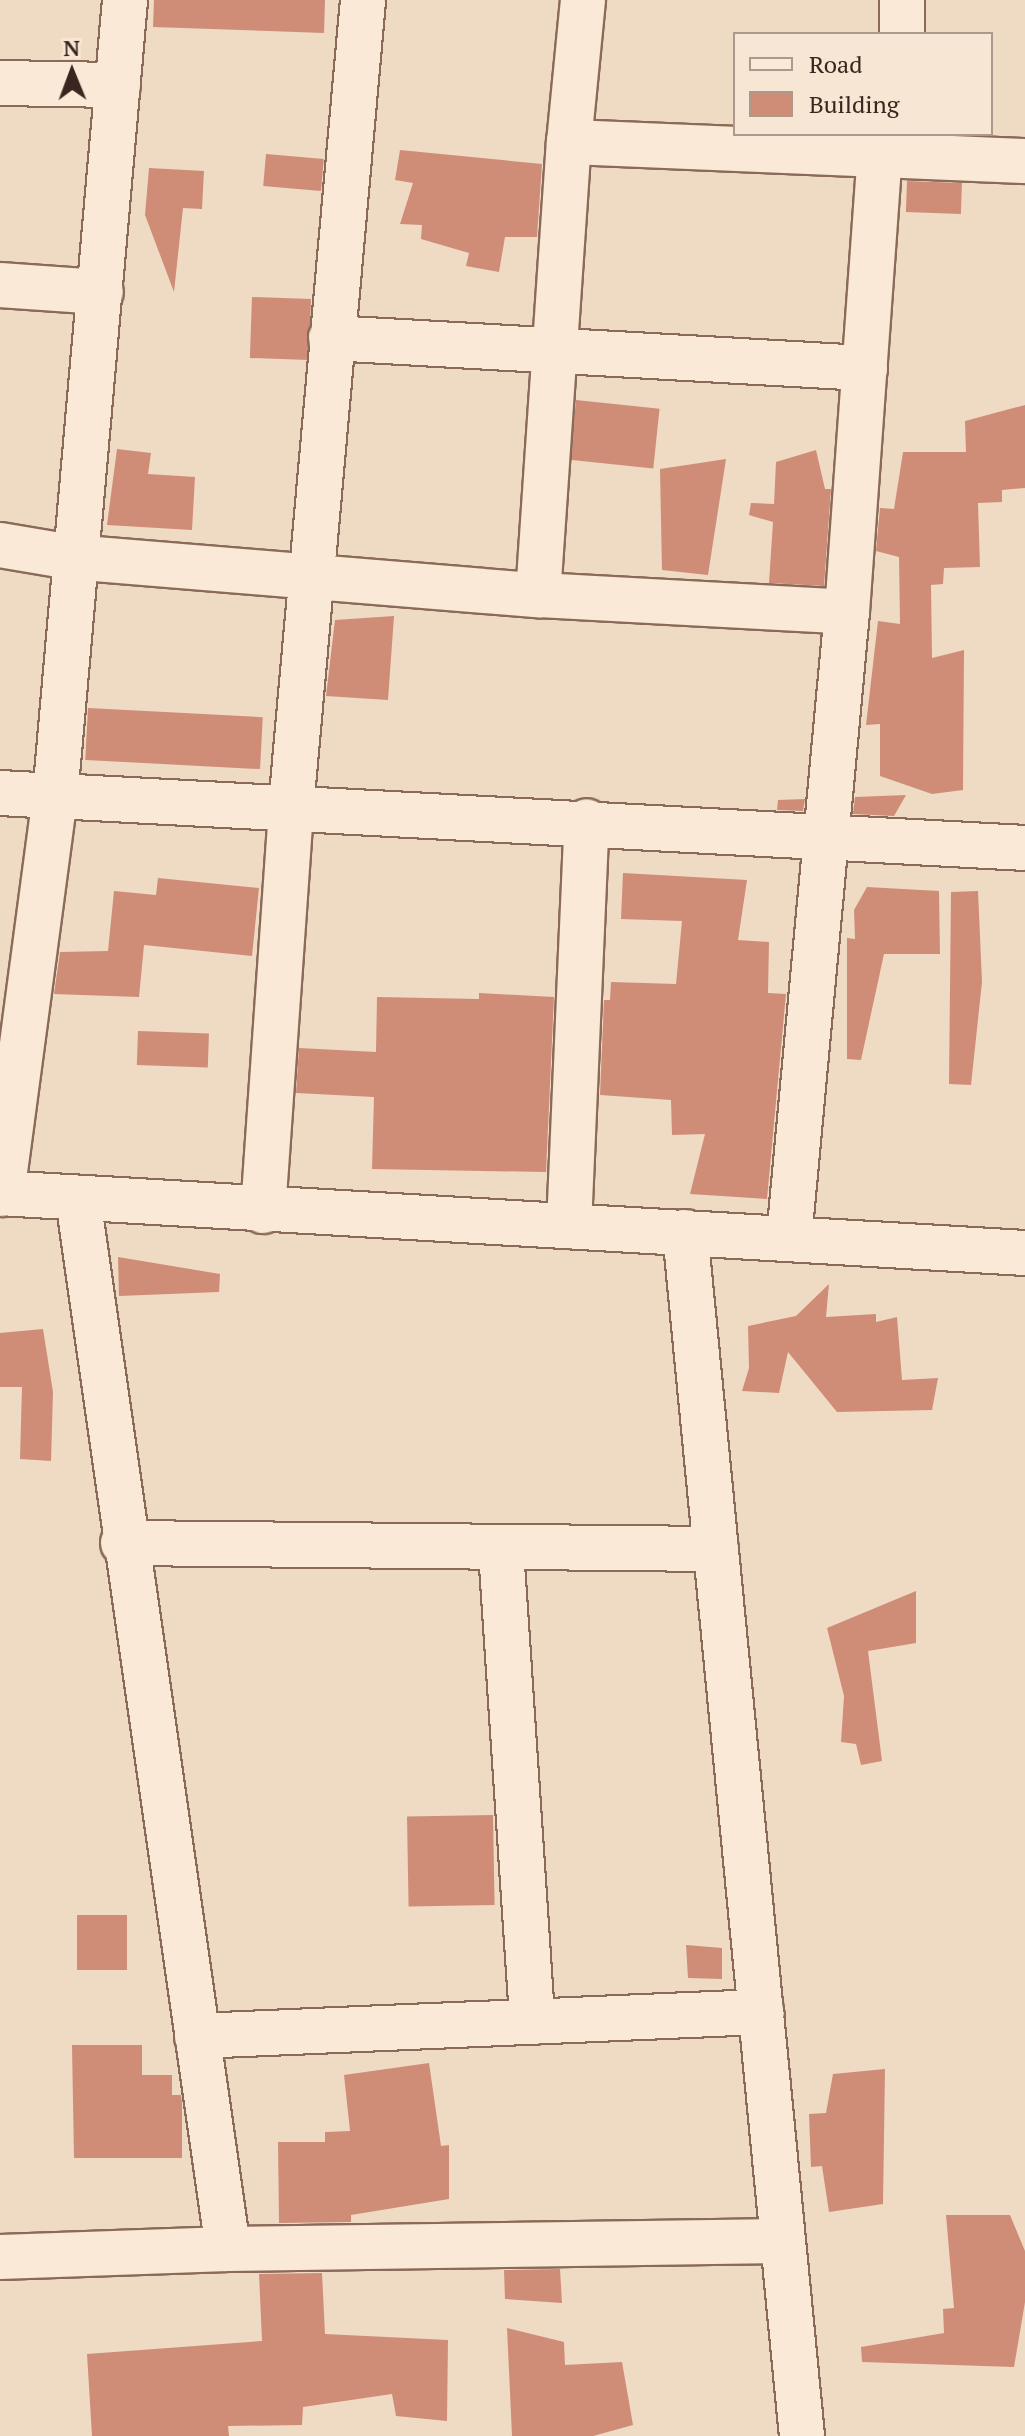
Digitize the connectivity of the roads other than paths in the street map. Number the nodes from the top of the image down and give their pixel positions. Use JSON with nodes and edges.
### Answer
{"nodes":[{"id":1,"x":125,"y":0,"type":"edge"},
{"id":2,"x":363,"y":0,"type":"edge"},
{"id":3,"x":583,"y":0,"type":"edge"},
{"id":4,"x":902,"y":0,"type":"edge"},
{"id":5,"x":902,"y":32,"type":"edge"},
{"id":6,"x":0,"y":83,"type":"edge"},
{"id":7,"x":118,"y":85,"type":"junction"},
{"id":8,"x":569,"y":142,"type":"junction"},
{"id":9,"x":893,"y":148,"type":"edge"},
{"id":10,"x":1025,"y":161,"type":"edge"},
{"id":11,"x":0,"y":285,"type":"edge"},
{"id":12,"x":101,"y":292,"type":"junction"},
{"id":13,"x":331,"y":338,"type":"junction"},
{"id":14,"x":558,"y":350,"type":"junction"},
{"id":15,"x":865,"y":368,"type":"junction"},
{"id":16,"x":0,"y":545,"type":"edge"},
{"id":17,"x":71,"y":557,"type":"junction"},
{"id":18,"x":310,"y":575,"type":"junction"},
{"id":19,"x":538,"y":595,"type":"junction"},
{"id":20,"x":847,"y":612,"type":"junction"},
{"id":21,"x":0,"y":793,"type":"edge"},
{"id":22,"x":55,"y":797,"type":"junction"},
{"id":23,"x":291,"y":807,"type":"junction"},
{"id":24,"x":587,"y":821,"type":"junction"},
{"id":25,"x":825,"y":833,"type":"junction"},
{"id":26,"x":1025,"y":848,"type":"edge"},
{"id":27,"x":1,"y":1194,"type":"edge"},
{"id":28,"x":78,"y":1199,"type":"junction"},
{"id":29,"x":263,"y":1211,"type":"junction"},
{"id":30,"x":569,"y":1226,"type":"junction"},
{"id":31,"x":685,"y":1232,"type":"junction"},
{"id":32,"x":789,"y":1238,"type":"junction"},
{"id":33,"x":1025,"y":1253,"type":"edge"},
{"id":34,"x":123,"y":1543,"type":"junction"},
{"id":35,"x":716,"y":1549,"type":"junction"},
{"id":36,"x":501,"y":1550,"type":"junction"},
{"id":37,"x":761,"y":2012,"type":"junction"},
{"id":38,"x":532,"y":2022,"type":"junction"},
{"id":39,"x":197,"y":2036,"type":"junction"},
{"id":40,"x":783,"y":2241,"type":"junction"},
{"id":41,"x":228,"y":2249,"type":"junction"},
{"id":42,"x":0,"y":2257,"type":"edge"},
{"id":43,"x":802,"y":2436,"type":"edge"}],
"edges":[{"from":1,"to":7,"type":"street"},
{"from":2,"to":13,"type":"street"},
{"from":3,"to":8,"type":"street"},
{"from":4,"to":5,"type":"street"},
{"from":6,"to":7,"type":"street"},
{"from":7,"to":12,"type":"street"},
{"from":8,"to":9,"type":"street"},
{"from":8,"to":14,"type":"street"},
{"from":9,"to":10,"type":"street"},
{"from":9,"to":15,"type":"street"},
{"from":11,"to":12,"type":"street"},
{"from":12,"to":17,"type":"street"},
{"from":13,"to":14,"type":"street"},
{"from":13,"to":18,"type":"street"},
{"from":14,"to":15,"type":"street"},
{"from":14,"to":19,"type":"street"},
{"from":15,"to":20,"type":"street"},
{"from":16,"to":17,"type":"street"},
{"from":17,"to":18,"type":"street"},
{"from":17,"to":22,"type":"street"},
{"from":18,"to":19,"type":"street"},
{"from":18,"to":23,"type":"street"},
{"from":19,"to":20,"type":"street"},
{"from":20,"to":25,"type":"street"},
{"from":21,"to":22,"type":"street"},
{"from":22,"to":23,"type":"street"},
{"from":22,"to":27,"type":"street"},
{"from":23,"to":24,"type":"street"},
{"from":23,"to":29,"type":"street"},
{"from":24,"to":25,"type":"street"},
{"from":24,"to":30,"type":"street"},
{"from":25,"to":26,"type":"street"},
{"from":25,"to":32,"type":"street"},
{"from":27,"to":28,"type":"street"},
{"from":28,"to":29,"type":"street"},
{"from":28,"to":34,"type":"street"},
{"from":29,"to":30,"type":"street"},
{"from":30,"to":31,"type":"street"},
{"from":31,"to":32,"type":"street"},
{"from":31,"to":35,"type":"street"},
{"from":32,"to":33,"type":"street"},
{"from":34,"to":36,"type":"street"},
{"from":34,"to":39,"type":"street"},
{"from":35,"to":36,"type":"street"},
{"from":35,"to":37,"type":"street"},
{"from":36,"to":38,"type":"street"},
{"from":37,"to":38,"type":"street"},
{"from":37,"to":40,"type":"street"},
{"from":38,"to":39,"type":"street"},
{"from":39,"to":41,"type":"street"},
{"from":40,"to":41,"type":"street"},
{"from":40,"to":43,"type":"street"},
{"from":41,"to":42,"type":"street"}]}
